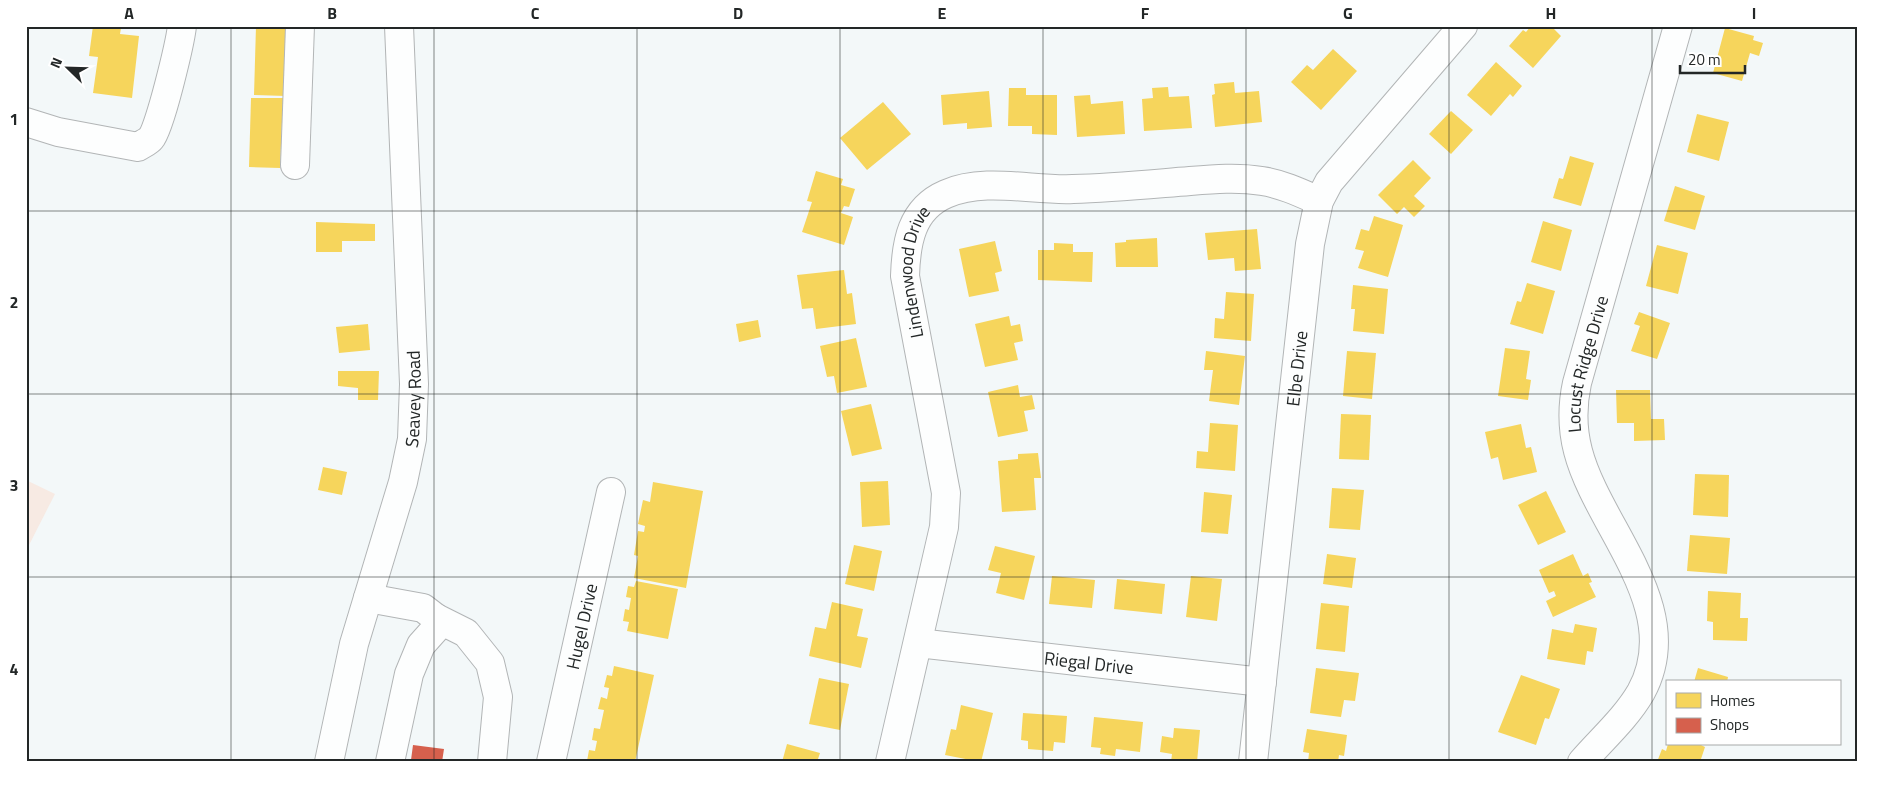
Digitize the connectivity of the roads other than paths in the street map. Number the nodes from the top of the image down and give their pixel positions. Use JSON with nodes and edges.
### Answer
{"nodes":[{"id":1,"x":182,"y":26,"type":"edge"},
{"id":2,"x":300,"y":26,"type":"edge"},
{"id":3,"x":399,"y":26,"type":"edge"},
{"id":4,"x":1463,"y":26,"type":"edge"},
{"id":5,"x":1678,"y":26,"type":"edge"},
{"id":6,"x":26,"y":122,"type":"edge"},
{"id":7,"x":295,"y":165,"type":"dead end"},
{"id":8,"x":1319,"y":201,"type":"junction"},
{"id":9,"x":611,"y":492,"type":"dead end"},
{"id":10,"x":368,"y":598,"type":"junction"},
{"id":11,"x":436,"y":618,"type":"junction"},
{"id":12,"x":918,"y":643,"type":"junction"},
{"id":13,"x":1262,"y":682,"type":"junction"},
{"id":14,"x":329,"y":762,"type":"edge"},
{"id":15,"x":390,"y":762,"type":"edge"},
{"id":16,"x":492,"y":762,"type":"edge"},
{"id":17,"x":551,"y":762,"type":"edge"},
{"id":18,"x":890,"y":762,"type":"edge"},
{"id":19,"x":1253,"y":762,"type":"edge"},
{"id":20,"x":1582,"y":762,"type":"edge"}],
"edges":[{"from":1,"to":6,"type":"street"},
{"from":2,"to":7,"type":"street"},
{"from":3,"to":10,"type":"street","name":"Seavey Road"},
{"from":4,"to":8,"type":"street","name":"Elbe Drive"},
{"from":5,"to":20,"type":"street","name":"Locust Ridge Drive"},
{"from":8,"to":12,"type":"street","name":"Lindenwood Drive"},
{"from":8,"to":13,"type":"street","name":"Elbe Drive"},
{"from":9,"to":17,"type":"street","name":"Hugel Drive"},
{"from":10,"to":11,"type":"street"},
{"from":10,"to":14,"type":"street","name":"Seavey Road"},
{"from":11,"to":15,"type":"street"},
{"from":11,"to":16,"type":"street"},
{"from":12,"to":13,"type":"street","name":"Riegal Drive"},
{"from":12,"to":18,"type":"street","name":"Lindenwood Drive"},
{"from":13,"to":19,"type":"street","name":"Elbe Drive"}]}
